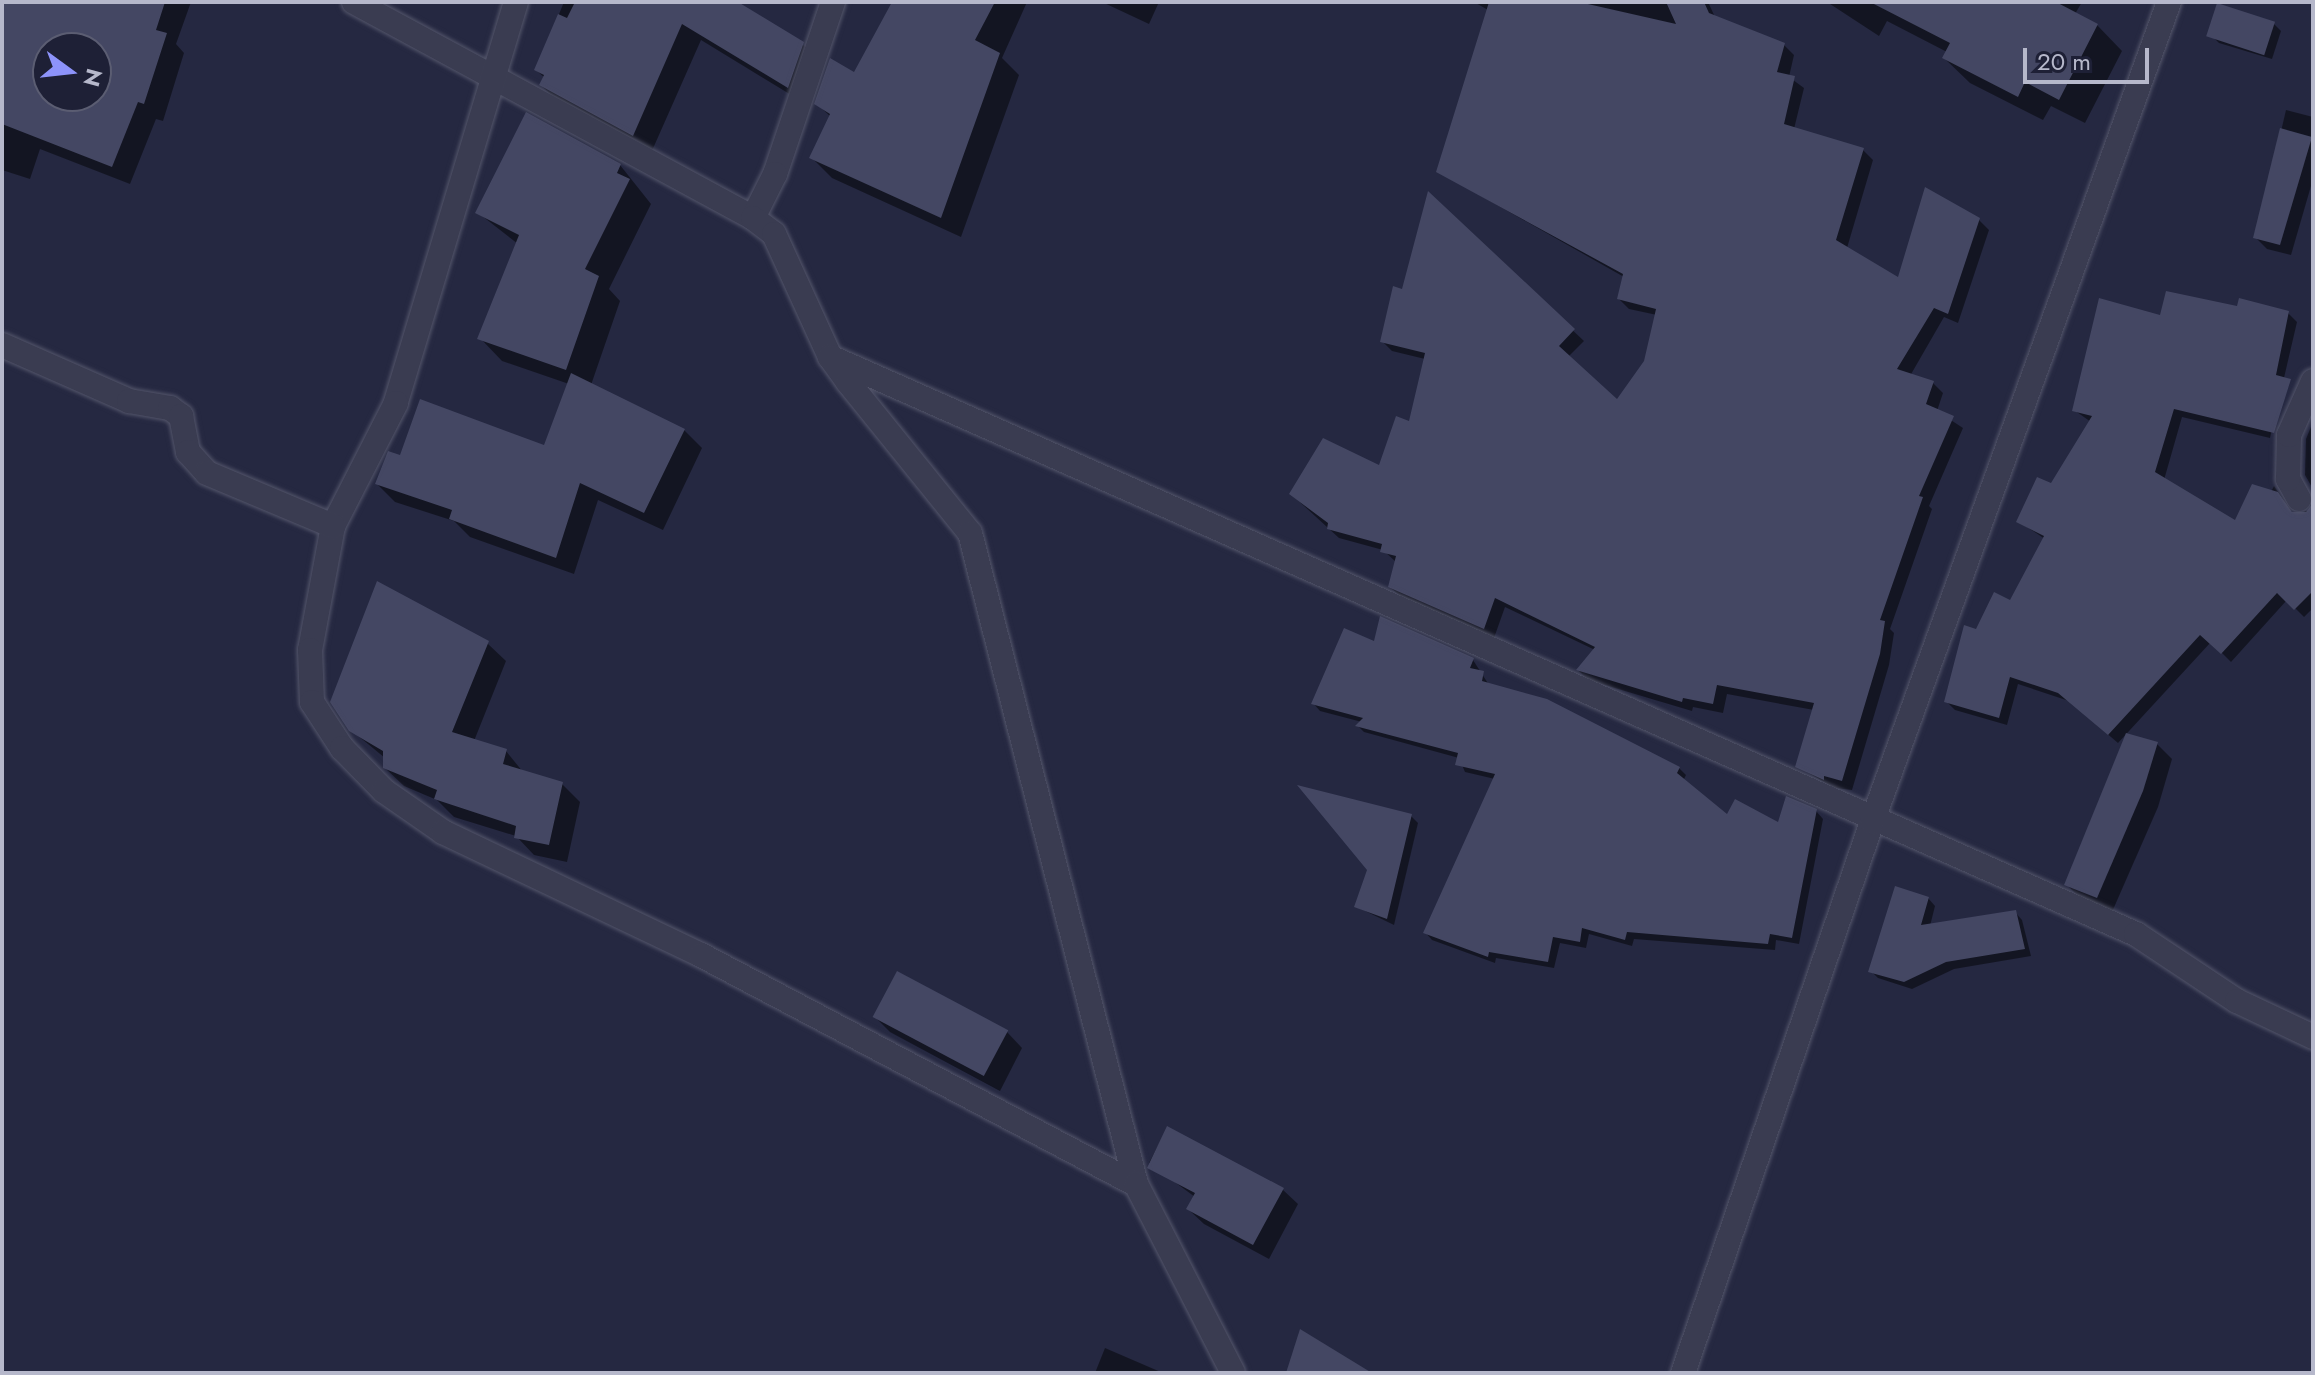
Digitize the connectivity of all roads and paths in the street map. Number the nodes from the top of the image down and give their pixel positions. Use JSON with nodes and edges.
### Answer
{"nodes":[{"id":1,"x":354,"y":2,"type":"edge"},
{"id":2,"x":516,"y":2,"type":"edge"},
{"id":3,"x":833,"y":2,"type":"edge"},
{"id":4,"x":2169,"y":2,"type":"edge"},
{"id":5,"x":491,"y":79,"type":"junction"},
{"id":6,"x":753,"y":218,"type":"junction"},
{"id":7,"x":2,"y":345,"type":"edge"},
{"id":8,"x":830,"y":357,"type":"junction"},
{"id":9,"x":2313,"y":381,"type":"edge"},
{"id":10,"x":2299,"y":499,"type":"dead end"},
{"id":11,"x":333,"y":526,"type":"junction"},
{"id":12,"x":1872,"y":822,"type":"junction"},
{"id":13,"x":2313,"y":1037,"type":"edge"},
{"id":14,"x":1136,"y":1184,"type":"junction"},
{"id":15,"x":1233,"y":1373,"type":"edge"},
{"id":16,"x":1683,"y":1373,"type":"edge"}],
"edges":[{"from":1,"to":5,"type":"street"},
{"from":2,"to":5,"type":"street"},
{"from":3,"to":6,"type":"street"},
{"from":4,"to":12,"type":"street"},
{"from":5,"to":6,"type":"street"},
{"from":5,"to":11,"type":"street"},
{"from":6,"to":8,"type":"street"},
{"from":7,"to":11,"type":"street"},
{"from":8,"to":12,"type":"street"},
{"from":8,"to":14,"type":"street"},
{"from":9,"to":10,"type":"street"},
{"from":11,"to":14,"type":"street"},
{"from":12,"to":13,"type":"street"},
{"from":12,"to":16,"type":"street"},
{"from":14,"to":15,"type":"street"}]}
